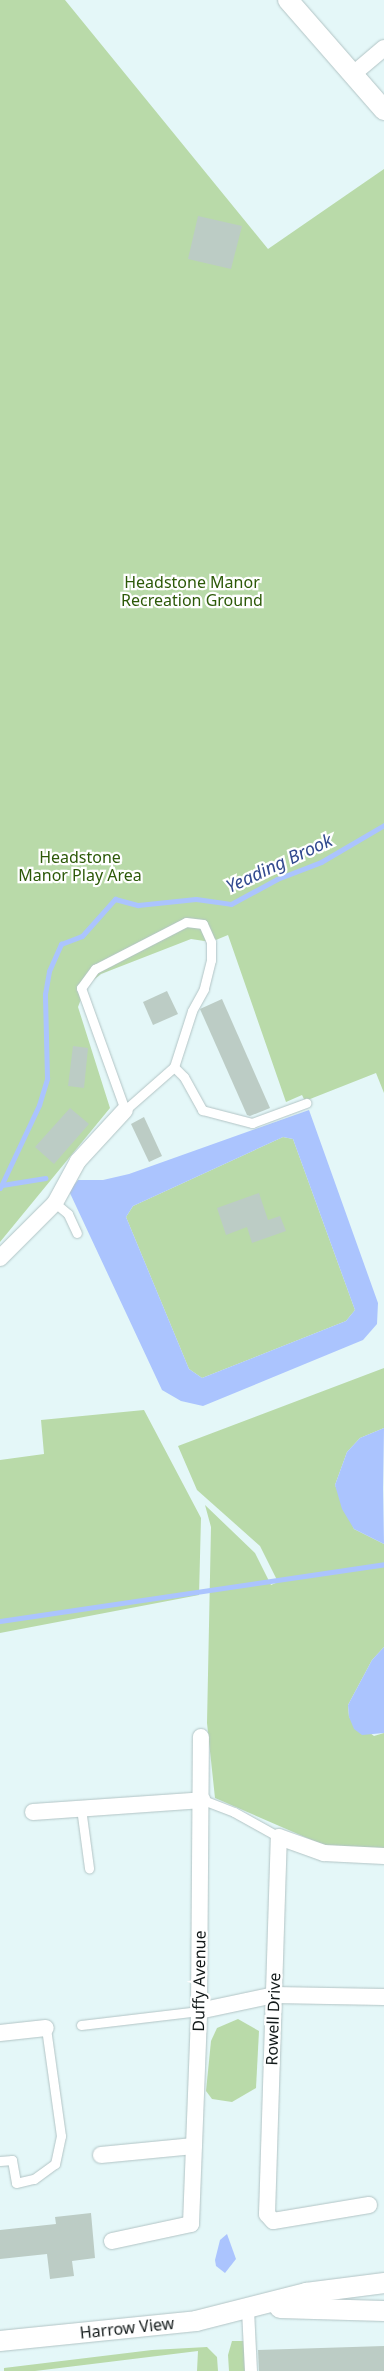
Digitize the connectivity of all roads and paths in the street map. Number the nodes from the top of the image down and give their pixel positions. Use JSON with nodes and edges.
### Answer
{"nodes":[{"id":1,"x":288,"y":0,"type":"edge"},
{"id":2,"x":384,"y":48,"type":"edge"},
{"id":3,"x":352,"y":75,"type":"junction"},
{"id":4,"x":384,"y":110,"type":"edge"},
{"id":5,"x":174,"y":1067,"type":"junction"},
{"id":6,"x":306,"y":1103,"type":"dead end"},
{"id":7,"x":125,"y":1110,"type":"junction"},
{"id":8,"x":55,"y":1203,"type":"junction"},
{"id":9,"x":77,"y":1233,"type":"dead end"},
{"id":10,"x":0,"y":1258,"type":"edge"},
{"id":11,"x":201,"y":1737,"type":"dead end"},
{"id":12,"x":203,"y":1800,"type":"junction"},
{"id":13,"x":81,"y":1808,"type":"junction"},
{"id":14,"x":33,"y":1812,"type":"dead end"},
{"id":15,"x":279,"y":1837,"type":"junction"},
{"id":16,"x":384,"y":1856,"type":"edge"},
{"id":17,"x":89,"y":1868,"type":"dead end"},
{"id":18,"x":274,"y":1994,"type":"junction"},
{"id":19,"x":384,"y":1996,"type":"edge"},
{"id":20,"x":199,"y":2011,"type":"junction"},
{"id":21,"x":81,"y":2025,"type":"dead end"},
{"id":22,"x":46,"y":2028,"type":"joint"},
{"id":23,"x":0,"y":2033,"type":"edge"},
{"id":24,"x":194,"y":2146,"type":"junction"},
{"id":25,"x":101,"y":2155,"type":"dead end"},
{"id":26,"x":0,"y":2161,"type":"edge"},
{"id":27,"x":369,"y":2205,"type":"dead end"},
{"id":28,"x":112,"y":2241,"type":"dead end"},
{"id":29,"x":384,"y":2283,"type":"edge"},
{"id":30,"x":250,"y":2309,"type":"junction"},
{"id":31,"x":384,"y":2311,"type":"edge"},
{"id":32,"x":0,"y":2341,"type":"edge"},
{"id":33,"x":251,"y":2371,"type":"edge"}],
"edges":[{"from":1,"to":3,"type":"street"},
{"from":2,"to":3,"type":"street"},
{"from":3,"to":4,"type":"street"},
{"from":5,"to":6,"type":"lane"},
{"from":5,"to":7,"type":"lane"},
{"from":5,"to":7,"type":"lane"},
{"from":7,"to":8,"type":"street"},
{"from":8,"to":9,"type":"lane"},
{"from":8,"to":10,"type":"street"},
{"from":11,"to":12,"type":"street","name":"Duffy Avenue"},
{"from":12,"to":13,"type":"street"},
{"from":12,"to":15,"type":"lane"},
{"from":12,"to":20,"type":"street","name":"Duffy Avenue"},
{"from":13,"to":14,"type":"street"},
{"from":13,"to":17,"type":"lane"},
{"from":15,"to":16,"type":"street"},
{"from":15,"to":18,"type":"street","name":"Rowell Drive"},
{"from":18,"to":19,"type":"street"},
{"from":18,"to":20,"type":"street"},
{"from":18,"to":27,"type":"street","name":"Rowell Drive"},
{"from":20,"to":21,"type":"lane"},
{"from":20,"to":24,"type":"street","name":"Duffy Avenue"},
{"from":22,"to":23,"type":"street"},
{"from":22,"to":26,"type":"lane"},
{"from":24,"to":25,"type":"street"},
{"from":24,"to":28,"type":"street","name":"Duffy Avenue"},
{"from":29,"to":30,"type":"street","name":"Harrow View"},
{"from":30,"to":31,"type":"street","name":"Harrow View"},
{"from":30,"to":32,"type":"street","name":"Harrow View"},
{"from":30,"to":33,"type":"street"}]}
